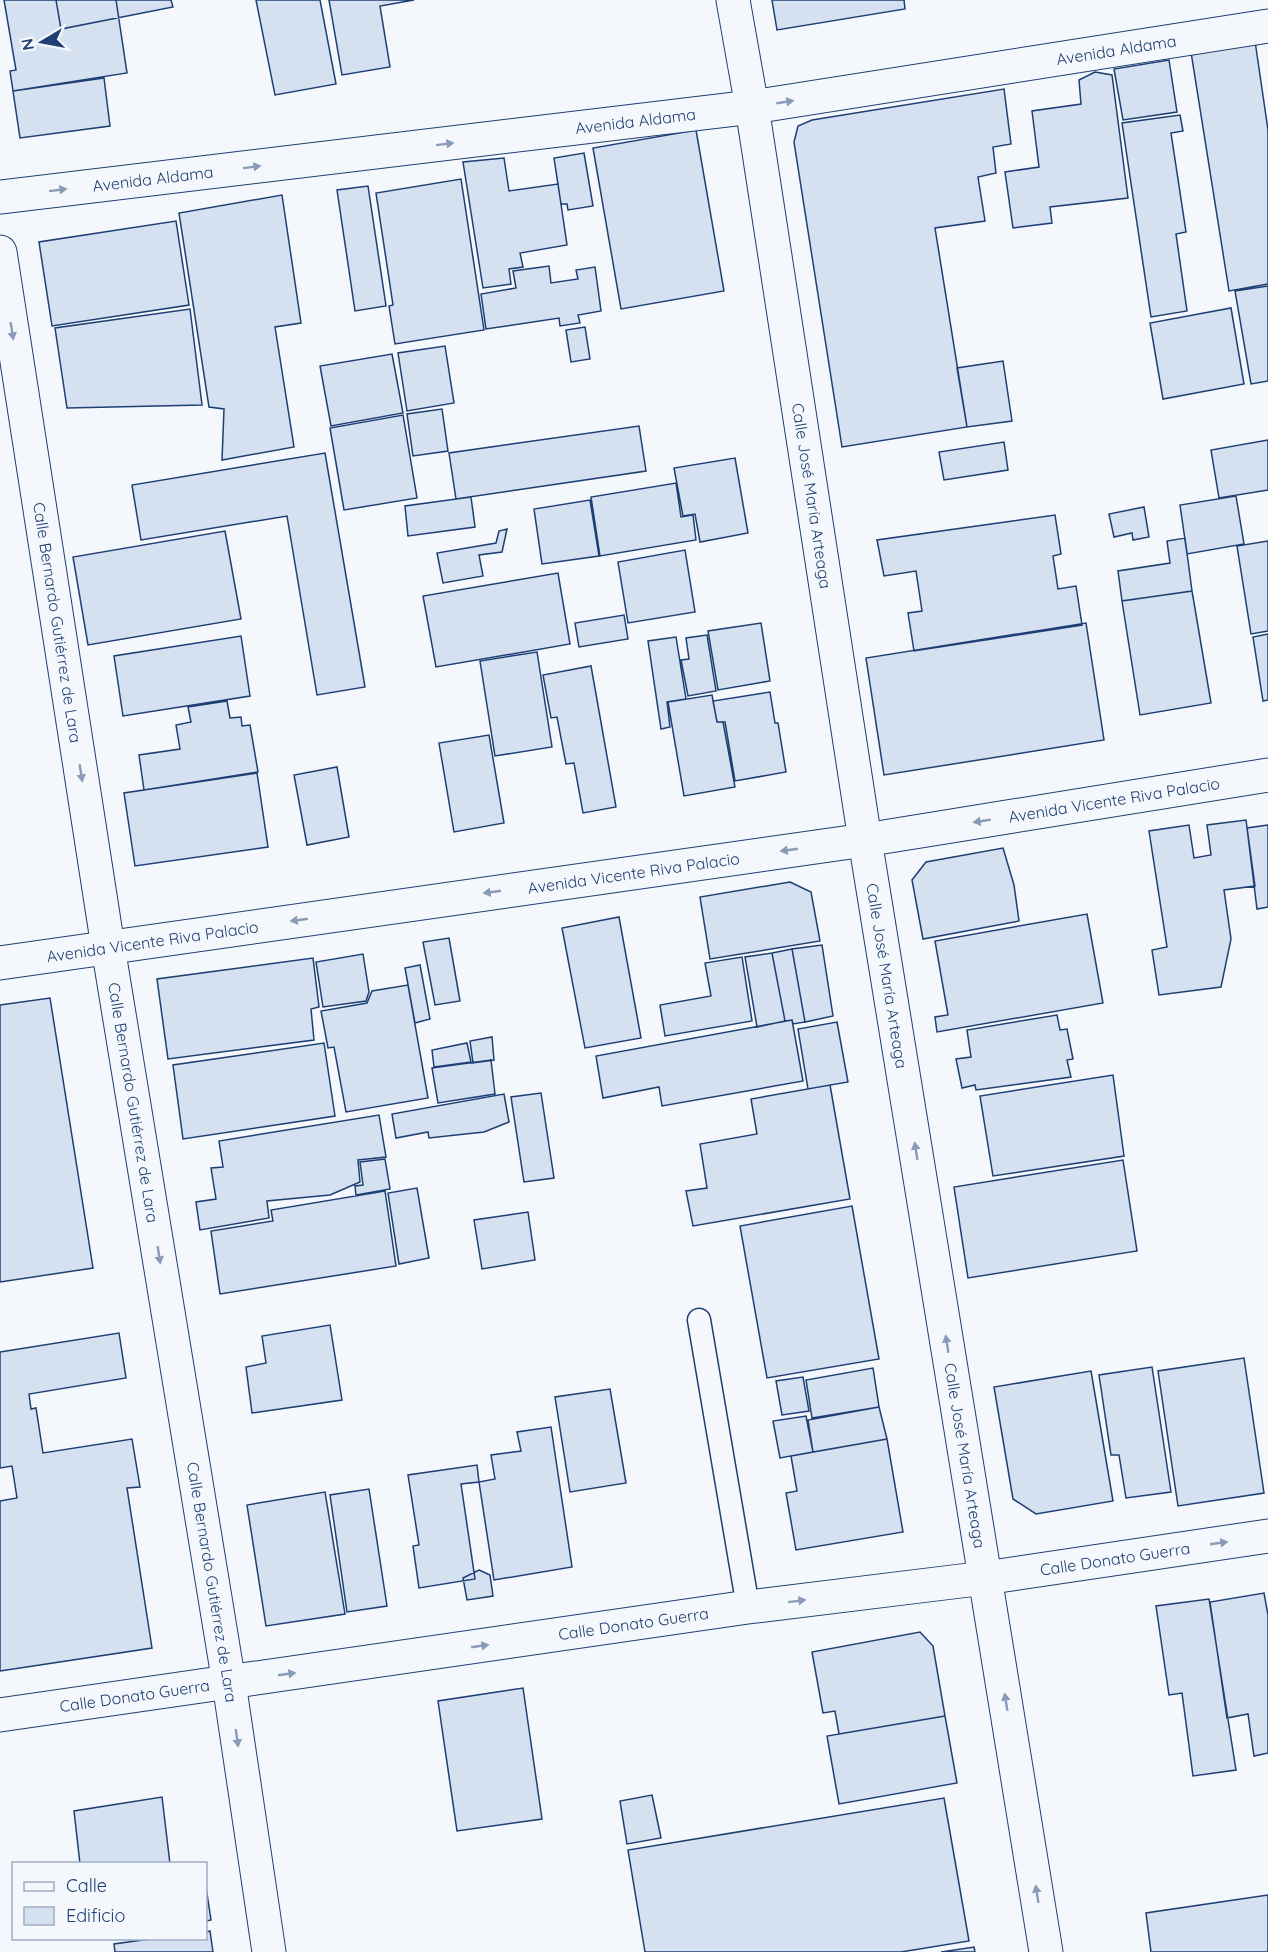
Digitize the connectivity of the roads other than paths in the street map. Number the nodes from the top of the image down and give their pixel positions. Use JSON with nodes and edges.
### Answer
{"nodes":[{"id":1,"x":733,"y":0,"type":"edge"},
{"id":2,"x":1268,"y":26,"type":"edge"},
{"id":3,"x":752,"y":107,"type":"junction"},
{"id":4,"x":0,"y":197,"type":"edge"},
{"id":5,"x":0,"y":252,"type":"edge"},
{"id":6,"x":1268,"y":775,"type":"edge"},
{"id":7,"x":865,"y":840,"type":"junction"},
{"id":8,"x":108,"y":947,"type":"junction"},
{"id":9,"x":0,"y":963,"type":"edge"},
{"id":10,"x":699,"y":1320,"type":"dead end"},
{"id":11,"x":1268,"y":1536,"type":"edge"},
{"id":12,"x":986,"y":1578,"type":"junction"},
{"id":13,"x":748,"y":1607,"type":"junction"},
{"id":14,"x":229,"y":1683,"type":"junction"},
{"id":15,"x":0,"y":1715,"type":"edge"},
{"id":16,"x":269,"y":1952,"type":"edge"},
{"id":17,"x":1046,"y":1952,"type":"edge"}],
"edges":[{"from":1,"to":3,"type":"street","name":"Calle José María Arteaga"},
{"from":3,"to":2,"type":"street","name":"Avenida Aldama","one_way":true},
{"from":4,"to":3,"type":"street","name":"Avenida Aldama","one_way":true},
{"from":3,"to":7,"type":"street","name":"Calle José María Arteaga"},
{"from":5,"to":8,"type":"street","name":"Calle Bernardo Gutiérrez de Lara","one_way":true},
{"from":6,"to":7,"type":"street","name":"Avenida Vicente Riva Palacio","one_way":true},
{"from":7,"to":8,"type":"street","name":"Avenida Vicente Riva Palacio","one_way":true},
{"from":12,"to":7,"type":"street","name":"Calle José María Arteaga","one_way":true},
{"from":8,"to":9,"type":"street","name":"Avenida Vicente Riva Palacio"},
{"from":8,"to":14,"type":"street","name":"Calle Bernardo Gutiérrez de Lara","one_way":true},
{"from":10,"to":13,"type":"lane"},
{"from":12,"to":11,"type":"street","name":"Calle Donato Guerra","one_way":true},
{"from":13,"to":12,"type":"street","name":"Calle Donato Guerra","one_way":true},
{"from":17,"to":12,"type":"street","name":"Calle José María Arteaga","one_way":true},
{"from":14,"to":13,"type":"street","name":"Calle Donato Guerra","one_way":true},
{"from":14,"to":15,"type":"street","name":"Calle Donato Guerra"},
{"from":14,"to":16,"type":"street","name":"Calle Bernardo Gutiérrez de Lara","one_way":true}]}
